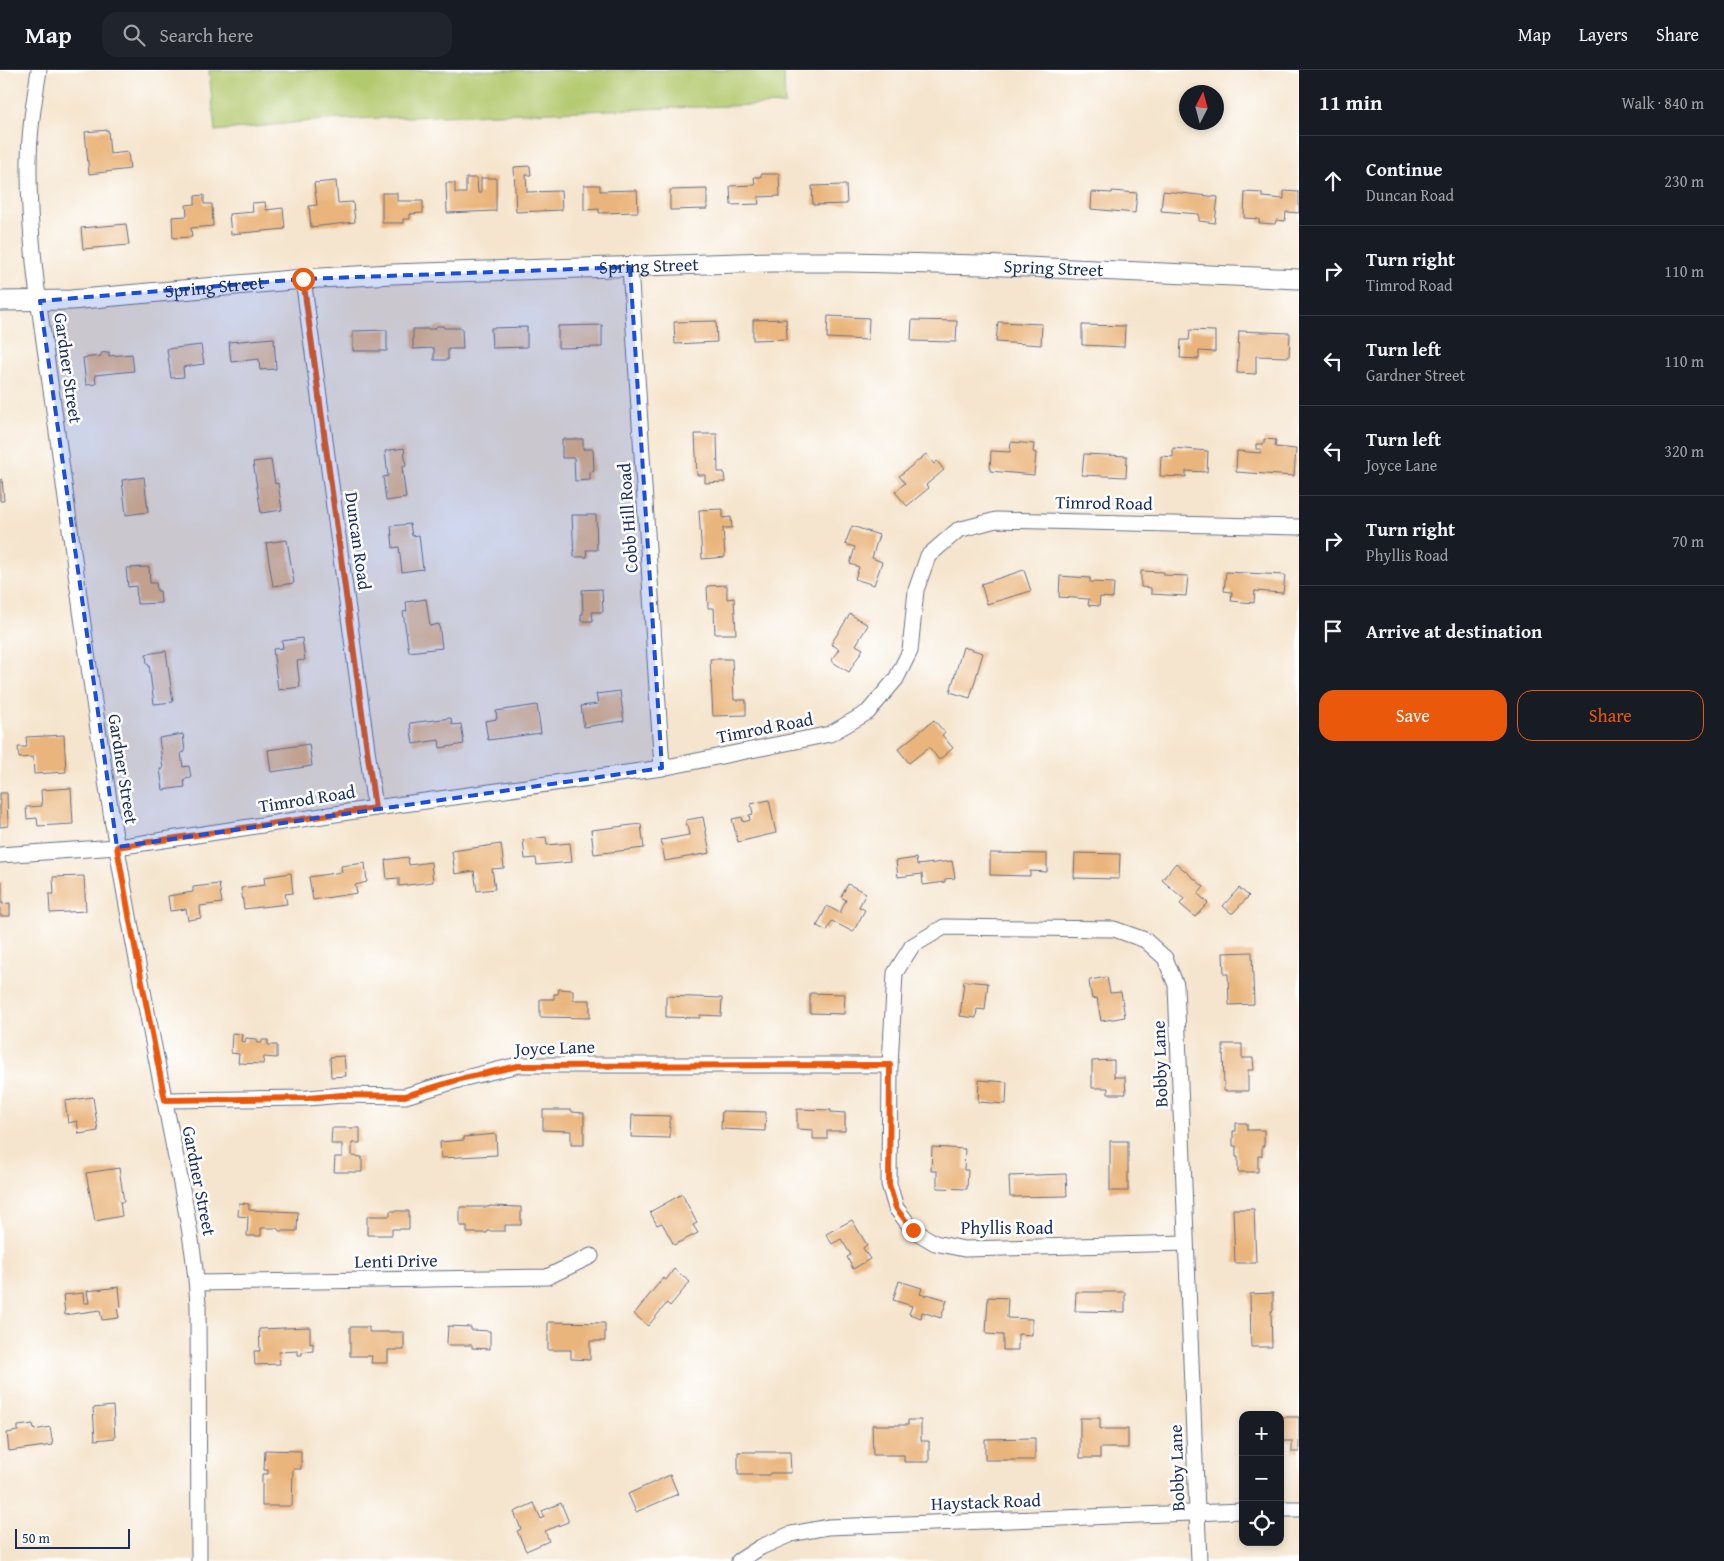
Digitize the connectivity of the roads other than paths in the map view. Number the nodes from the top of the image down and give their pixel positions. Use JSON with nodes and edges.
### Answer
{"nodes":[{"id":1,"x":39,"y":70,"type":"edge"},
{"id":2,"x":630,"y":266,"type":"junction"},
{"id":3,"x":303,"y":279,"type":"junction"},
{"id":4,"x":1299,"y":279,"type":"edge"},
{"id":5,"x":40,"y":301,"type":"junction"},
{"id":6,"x":0,"y":302,"type":"edge"},
{"id":7,"x":1299,"y":527,"type":"edge"},
{"id":8,"x":662,"y":768,"type":"junction"},
{"id":9,"x":375,"y":808,"type":"junction"},
{"id":10,"x":117,"y":847,"type":"junction"},
{"id":11,"x":0,"y":856,"type":"edge"},
{"id":12,"x":890,"y":1065,"type":"junction"},
{"id":13,"x":165,"y":1100,"type":"junction"},
{"id":14,"x":1186,"y":1243,"type":"junction"},
{"id":15,"x":591,"y":1256,"type":"dead end"},
{"id":16,"x":197,"y":1283,"type":"junction"},
{"id":17,"x":1299,"y":1508,"type":"edge"},
{"id":18,"x":1284,"y":1509,"type":"edge"},
{"id":19,"x":1239,"y":1511,"type":"edge"},
{"id":20,"x":1197,"y":1512,"type":"junction"},
{"id":21,"x":199,"y":1561,"type":"edge"},
{"id":22,"x":739,"y":1561,"type":"edge"},
{"id":23,"x":1199,"y":1561,"type":"edge"}],
"edges":[{"from":1,"to":5,"type":"street","name":"Gardner Street"},
{"from":2,"to":3,"type":"street","name":"Spring Street"},
{"from":2,"to":4,"type":"street","name":"Spring Street"},
{"from":2,"to":8,"type":"street","name":"Cobb Hill Road"},
{"from":3,"to":5,"type":"street","name":"Spring Street"},
{"from":3,"to":9,"type":"street","name":"Duncan Road"},
{"from":5,"to":6,"type":"street","name":"Spring Street"},
{"from":5,"to":10,"type":"street","name":"Gardner Street"},
{"from":7,"to":8,"type":"street","name":"Timrod Road"},
{"from":8,"to":9,"type":"street","name":"Timrod Road"},
{"from":9,"to":10,"type":"street","name":"Timrod Road"},
{"from":10,"to":11,"type":"street","name":"Timrod Road"},
{"from":10,"to":13,"type":"street","name":"Gardner Street"},
{"from":12,"to":13,"type":"street","name":"Joyce Lane"},
{"from":12,"to":14,"type":"street","name":"Phyllis Road"},
{"from":12,"to":14,"type":"street","name":"Bobby Lane"},
{"from":13,"to":16,"type":"street","name":"Gardner Street"},
{"from":14,"to":20,"type":"street","name":"Bobby Lane"},
{"from":15,"to":16,"type":"street","name":"Lenti Drive"},
{"from":16,"to":21,"type":"street","name":"Gardner Street"},
{"from":17,"to":18,"type":"street"},
{"from":19,"to":20,"type":"street","name":"Haystack Road"},
{"from":20,"to":22,"type":"street","name":"Haystack Road"},
{"from":20,"to":23,"type":"street","name":"Bobby Lane"}]}
